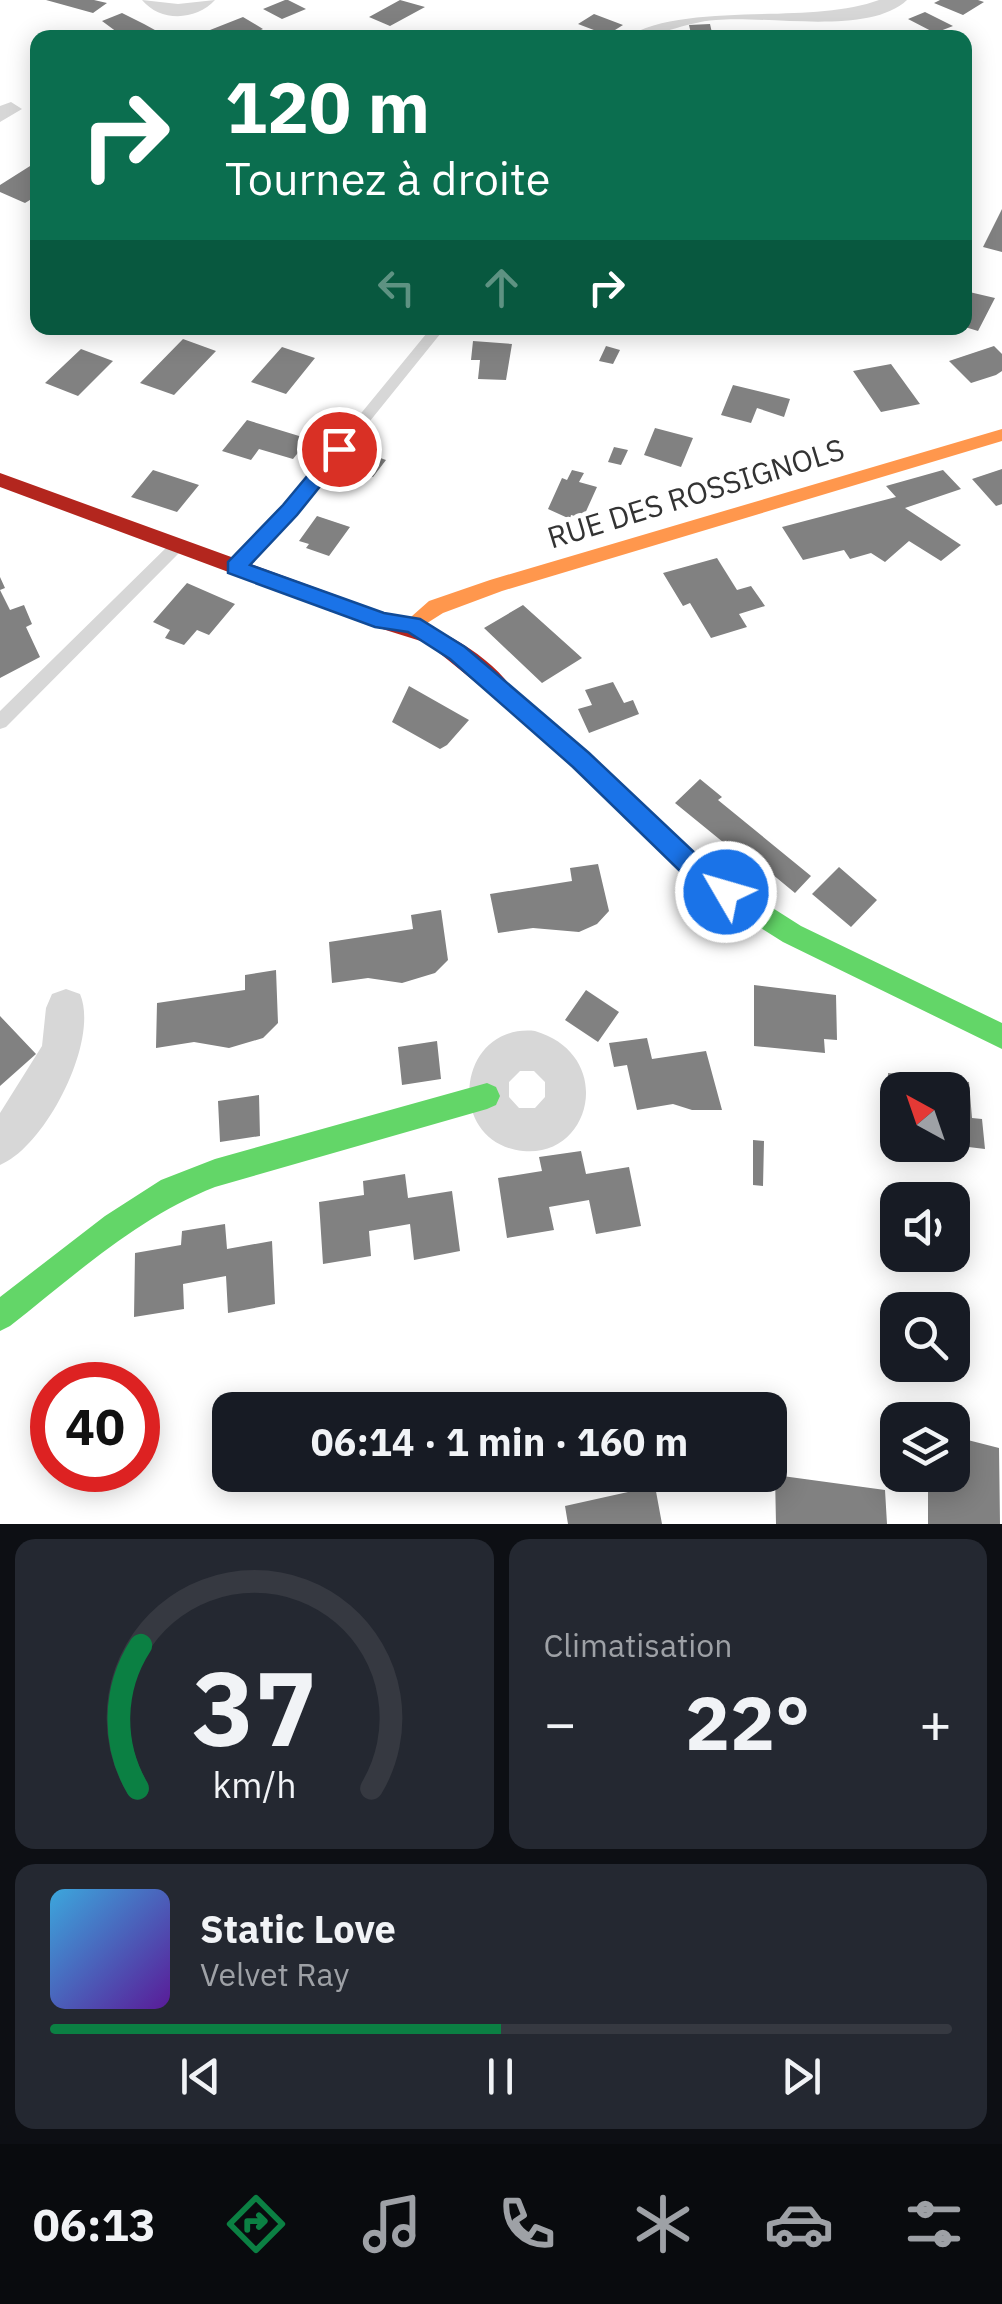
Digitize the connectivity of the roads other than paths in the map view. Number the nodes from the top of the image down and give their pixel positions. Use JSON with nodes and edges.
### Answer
{"nodes":[{"id":1,"x":152,"y":0,"type":"edge"},
{"id":2,"x":205,"y":0,"type":"edge"},
{"id":3,"x":898,"y":0,"type":"edge"},
{"id":4,"x":806,"y":14,"type":"junction"},
{"id":5,"x":648,"y":30,"type":"edge"},
{"id":6,"x":815,"y":30,"type":"edge"},
{"id":7,"x":432,"y":335,"type":"edge"},
{"id":8,"x":1002,"y":435,"type":"edge"},
{"id":9,"x":0,"y":480,"type":"edge"},
{"id":10,"x":177,"y":546,"type":"junction"},
{"id":11,"x":235,"y":567,"type":"junction"},
{"id":12,"x":413,"y":624,"type":"junction"},
{"id":13,"x":2,"y":717,"type":"edge"},
{"id":14,"x":66,"y":1008,"type":"dead end"},
{"id":15,"x":1002,"y":1036,"type":"edge"},
{"id":16,"x":487,"y":1096,"type":"dead end"},
{"id":17,"x":0,"y":1144,"type":"edge"},
{"id":18,"x":0,"y":1316,"type":"edge"}],
"edges":[{"from":1,"to":2,"type":"street"},
{"from":3,"to":4,"type":"street"},
{"from":4,"to":5,"type":"street"},
{"from":4,"to":6,"type":"street"},
{"from":7,"to":11,"type":"lane"},
{"from":8,"to":12,"type":"street","name":"RUE DES ROSSIGNOLS"},
{"from":9,"to":10,"type":"street"},
{"from":10,"to":11,"type":"street"},
{"from":10,"to":13,"type":"lane"},
{"from":11,"to":12,"type":"street"},
{"from":12,"to":15,"type":"street"},
{"from":14,"to":17,"type":"street"},
{"from":16,"to":18,"type":"street"}]}
